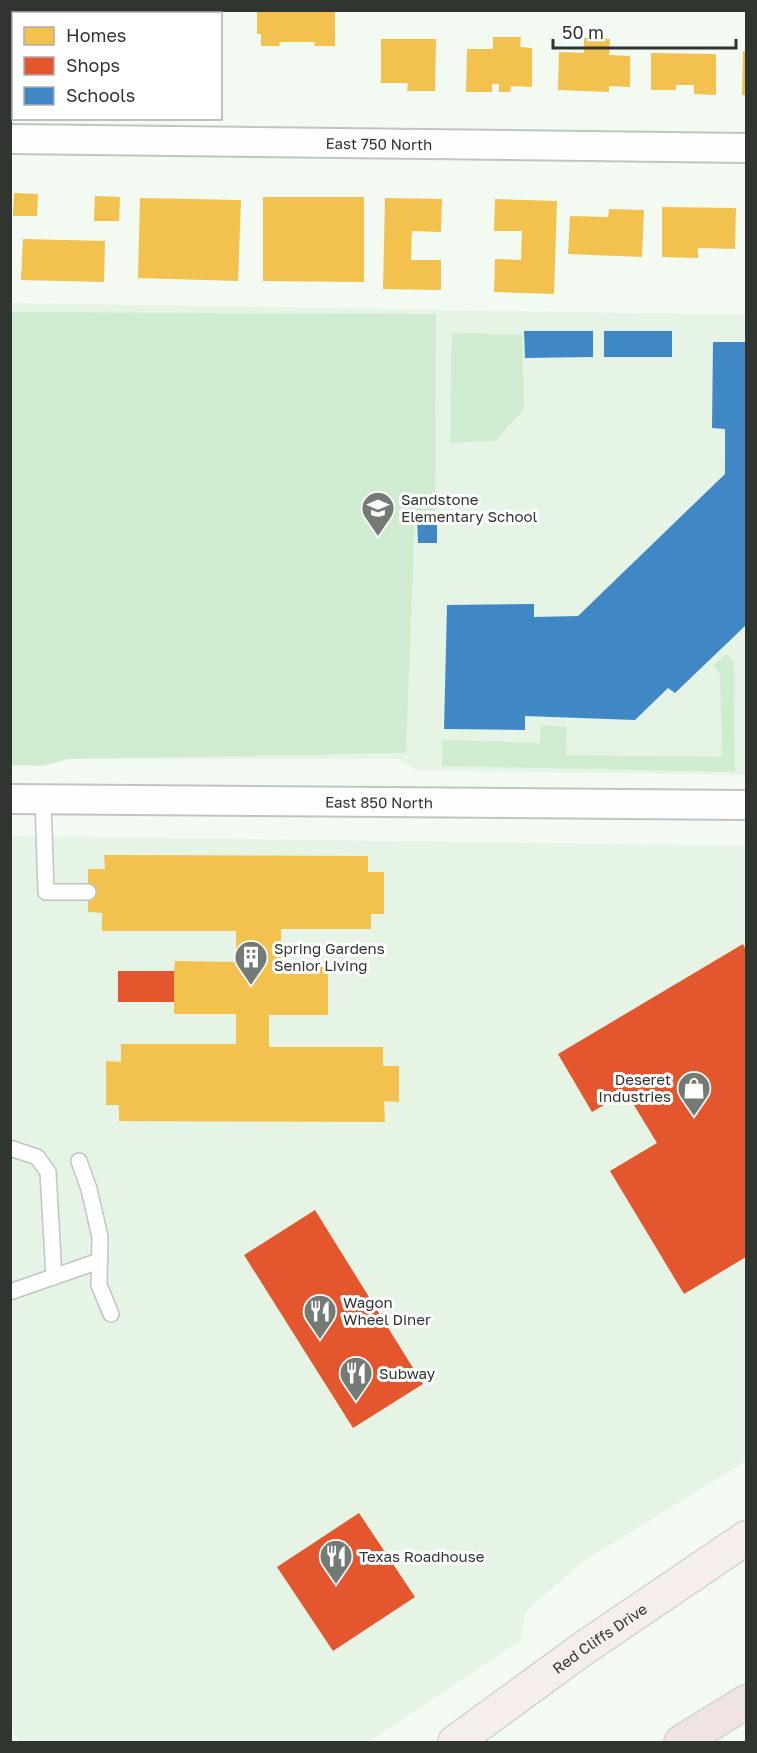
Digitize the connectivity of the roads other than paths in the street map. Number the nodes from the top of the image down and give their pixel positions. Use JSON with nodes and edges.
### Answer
{"nodes":[{"id":1,"x":10,"y":139,"type":"edge"},
{"id":2,"x":747,"y":148,"type":"edge"},
{"id":3,"x":10,"y":799,"type":"edge"},
{"id":4,"x":43,"y":800,"type":"junction"},
{"id":5,"x":747,"y":805,"type":"edge"},
{"id":6,"x":88,"y":892,"type":"dead end"},
{"id":7,"x":10,"y":1148,"type":"edge"},
{"id":8,"x":79,"y":1161,"type":"dead end"},
{"id":9,"x":99,"y":1261,"type":"junction"},
{"id":10,"x":54,"y":1277,"type":"junction"},
{"id":11,"x":10,"y":1292,"type":"edge"},
{"id":12,"x":111,"y":1314,"type":"dead end"},
{"id":13,"x":747,"y":1538,"type":"edge"},
{"id":14,"x":747,"y":1702,"type":"edge"},
{"id":15,"x":455,"y":1743,"type":"edge"},
{"id":16,"x":681,"y":1743,"type":"edge"}],
"edges":[{"from":1,"to":2,"type":"street","name":"East 750 North"},
{"from":3,"to":4,"type":"street","name":"East 850 North"},
{"from":4,"to":5,"type":"street","name":"East 850 North"},
{"from":4,"to":6,"type":"lane"},
{"from":7,"to":10,"type":"lane"},
{"from":8,"to":9,"type":"lane"},
{"from":9,"to":10,"type":"lane"},
{"from":9,"to":12,"type":"lane"},
{"from":10,"to":11,"type":"lane"},
{"from":13,"to":15,"type":"main road","name":"Red Cliffs Drive"},
{"from":14,"to":16,"type":"highway"}]}
